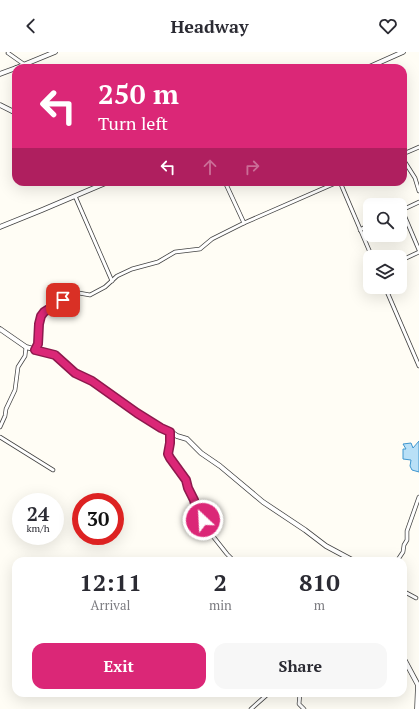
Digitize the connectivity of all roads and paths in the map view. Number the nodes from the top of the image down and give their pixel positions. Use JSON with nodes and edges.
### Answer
{"nodes":[{"id":1,"x":55,"y":52,"type":"edge"},
{"id":2,"x":403,"y":52,"type":"edge"},
{"id":3,"x":8,"y":53,"type":"edge"},
{"id":4,"x":397,"y":53,"type":"edge"},
{"id":5,"x":24,"y":64,"type":"edge"},
{"id":6,"x":27,"y":64,"type":"edge"},
{"id":7,"x":375,"y":64,"type":"edge"},
{"id":8,"x":12,"y":70,"type":"edge"},
{"id":9,"x":0,"y":74,"type":"edge"},
{"id":10,"x":0,"y":105,"type":"edge"},
{"id":11,"x":12,"y":111,"type":"edge"},
{"id":12,"x":419,"y":147,"type":"edge"},
{"id":13,"x":407,"y":152,"type":"edge"},
{"id":14,"x":407,"y":165,"type":"edge"},
{"id":15,"x":99,"y":186,"type":"edge"},
{"id":16,"x":227,"y":186,"type":"edge"},
{"id":17,"x":330,"y":186,"type":"edge"},
{"id":18,"x":341,"y":186,"type":"edge"},
{"id":19,"x":419,"y":191,"type":"edge"},
{"id":20,"x":75,"y":196,"type":"junction"},
{"id":21,"x":419,"y":202,"type":"edge"},
{"id":22,"x":407,"y":208,"type":"edge"},
{"id":23,"x":244,"y":223,"type":"junction"},
{"id":24,"x":407,"y":224,"type":"edge"},
{"id":25,"x":0,"y":227,"type":"edge"},
{"id":26,"x":363,"y":228,"type":"edge"},
{"id":27,"x":360,"y":230,"type":"junction"},
{"id":28,"x":369,"y":250,"type":"edge"},
{"id":29,"x":419,"y":251,"type":"edge"},
{"id":30,"x":407,"y":257,"type":"edge"},
{"id":31,"x":112,"y":281,"type":"junction"},
{"id":32,"x":388,"y":294,"type":"edge"},
{"id":33,"x":0,"y":329,"type":"edge"},
{"id":34,"x":26,"y":347,"type":"junction"},
{"id":35,"x":35,"y":350,"type":"junction"},
{"id":36,"x":418,"y":364,"type":"edge"},
{"id":37,"x":0,"y":427,"type":"edge"},
{"id":38,"x":170,"y":432,"type":"junction"},
{"id":39,"x":0,"y":436,"type":"edge"},
{"id":40,"x":53,"y":470,"type":"dead end"},
{"id":41,"x":419,"y":497,"type":"edge"},
{"id":42,"x":230,"y":557,"type":"edge"},
{"id":43,"x":347,"y":557,"type":"edge"},
{"id":44,"x":400,"y":557,"type":"edge"},
{"id":45,"x":407,"y":593,"type":"edge"},
{"id":46,"x":416,"y":598,"type":"dead end"},
{"id":47,"x":407,"y":664,"type":"edge"},
{"id":48,"x":264,"y":697,"type":"edge"},
{"id":49,"x":300,"y":697,"type":"edge"},
{"id":50,"x":301,"y":708,"type":"edge"},
{"id":51,"x":251,"y":709,"type":"edge"},
{"id":52,"x":417,"y":709,"type":"edge"}],
"edges":[{"from":1,"to":6,"type":"street"},
{"from":2,"to":4,"type":"street"},
{"from":3,"to":5,"type":"street"},
{"from":4,"to":7,"type":"street"},
{"from":8,"to":9,"type":"street"},
{"from":10,"to":11,"type":"street"},
{"from":12,"to":13,"type":"street"},
{"from":14,"to":19,"type":"street"},
{"from":15,"to":20,"type":"street"},
{"from":16,"to":23,"type":"street"},
{"from":17,"to":23,"type":"street"},
{"from":18,"to":27,"type":"street"},
{"from":20,"to":25,"type":"street"},
{"from":20,"to":31,"type":"street"},
{"from":21,"to":22,"type":"street"},
{"from":23,"to":31,"type":"street"},
{"from":24,"to":29,"type":"street"},
{"from":26,"to":27,"type":"street"},
{"from":27,"to":28,"type":"street"},
{"from":29,"to":30,"type":"street"},
{"from":31,"to":35,"type":"street"},
{"from":32,"to":36,"type":"street"},
{"from":33,"to":34,"type":"street"},
{"from":34,"to":35,"type":"street"},
{"from":34,"to":37,"type":"street"},
{"from":35,"to":38,"type":"street"},
{"from":38,"to":42,"type":"street"},
{"from":38,"to":43,"type":"street"},
{"from":39,"to":40,"type":"street"},
{"from":41,"to":44,"type":"street"},
{"from":45,"to":46,"type":"street"},
{"from":47,"to":52,"type":"street"},
{"from":48,"to":51,"type":"street"},
{"from":49,"to":50,"type":"street"}]}
